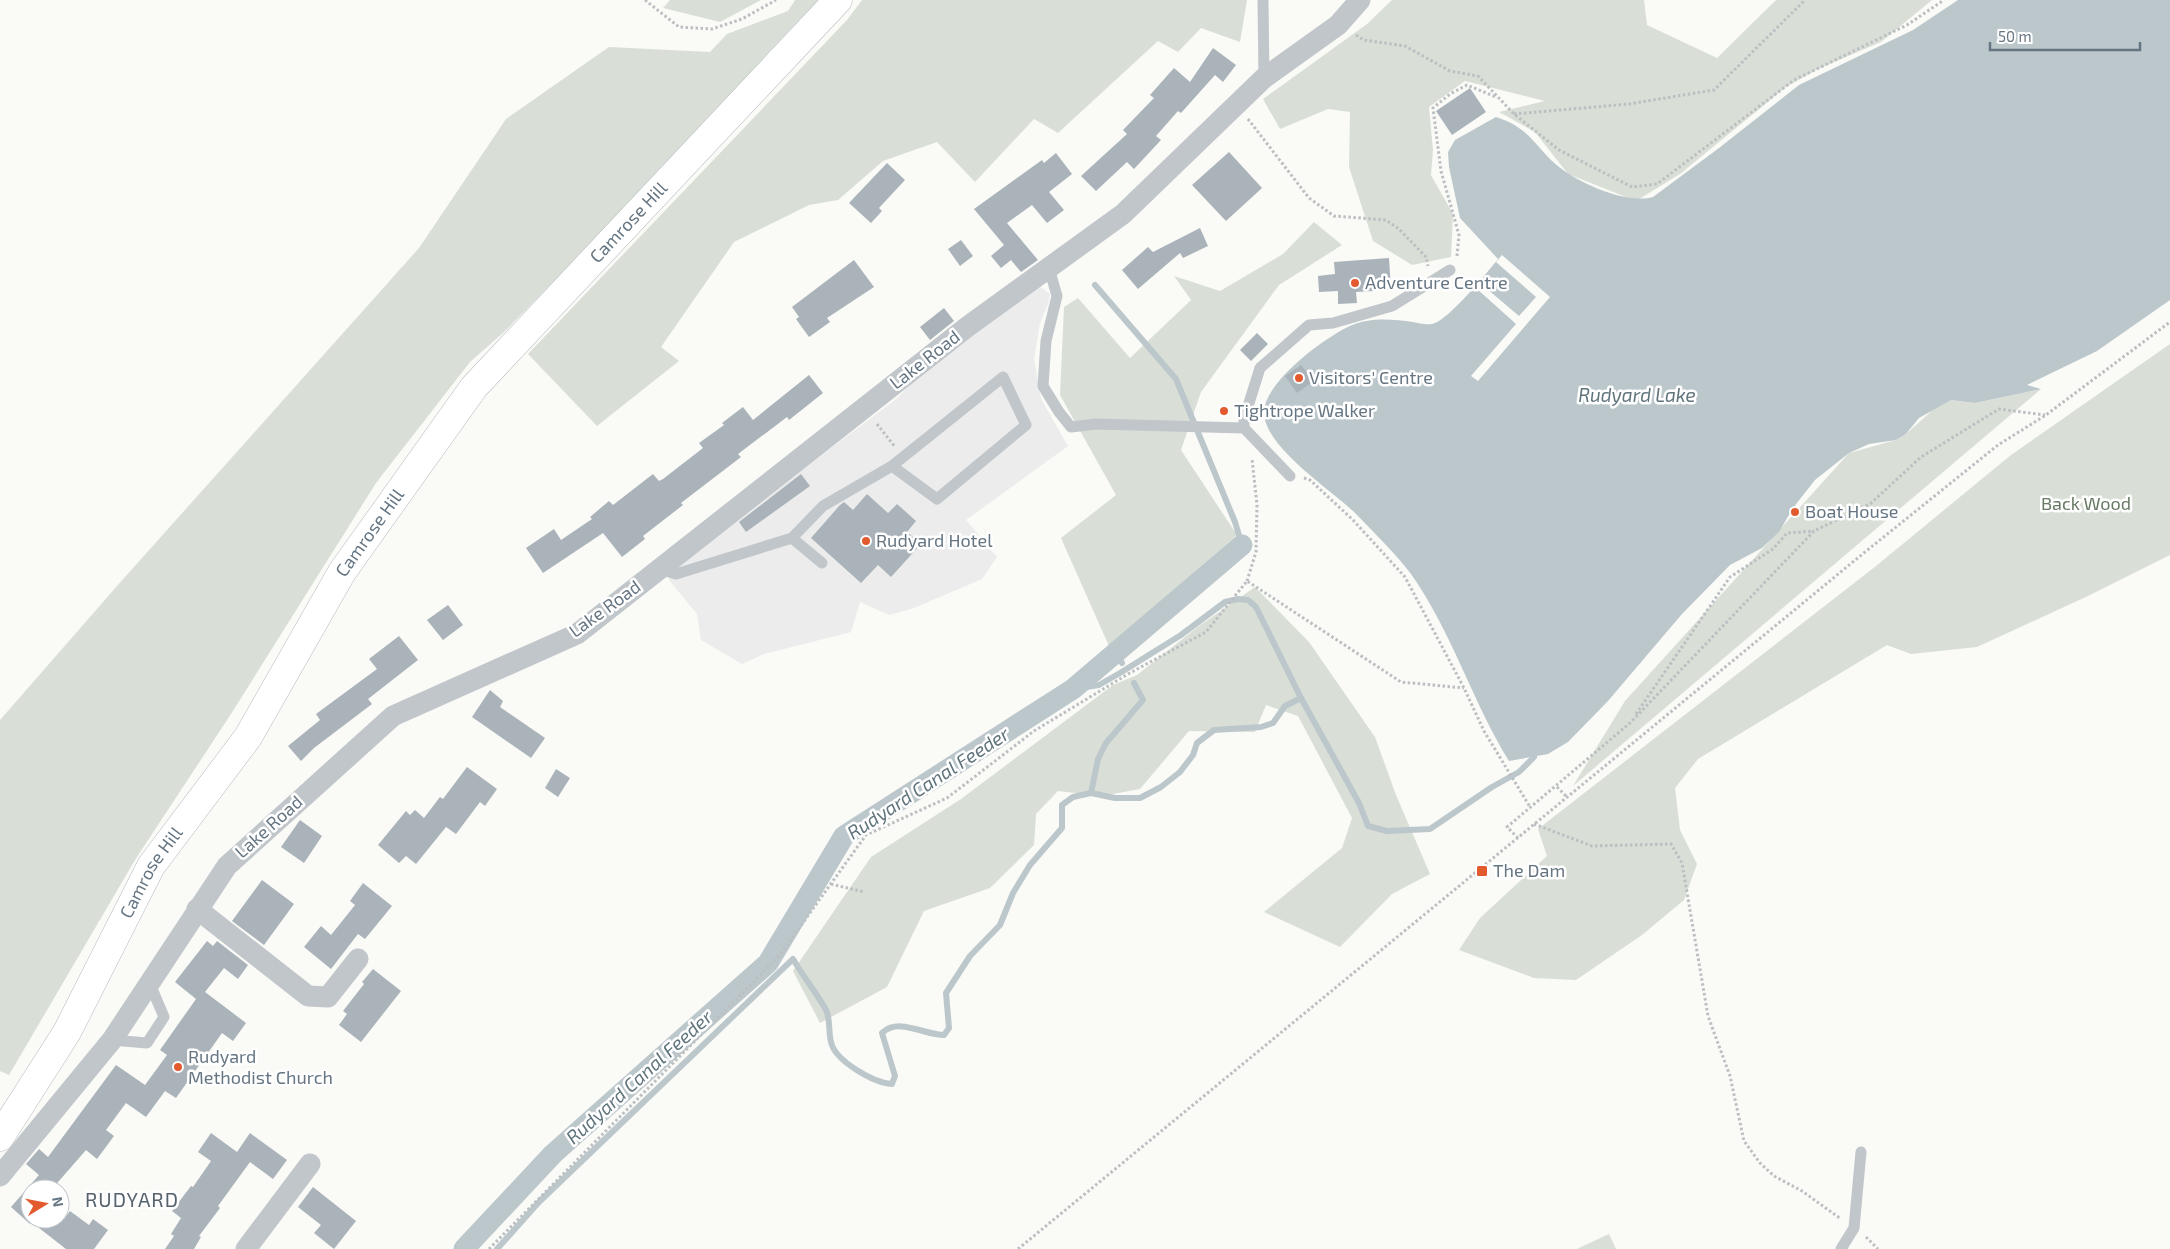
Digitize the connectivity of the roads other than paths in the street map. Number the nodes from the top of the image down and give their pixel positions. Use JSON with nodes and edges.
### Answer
{"nodes":[{"id":1,"x":838,"y":0,"type":"edge"},
{"id":2,"x":1263,"y":0,"type":"edge"},
{"id":3,"x":1360,"y":0,"type":"edge"},
{"id":4,"x":1264,"y":78,"type":"junction"},
{"id":5,"x":1049,"y":268,"type":"junction"},
{"id":6,"x":1450,"y":270,"type":"road end"},
{"id":7,"x":1244,"y":428,"type":"junction"},
{"id":8,"x":892,"y":466,"type":"junction"},
{"id":9,"x":1290,"y":476,"type":"road end"},
{"id":10,"x":792,"y":538,"type":"junction"},
{"id":11,"x":822,"y":563,"type":"dead end"},
{"id":12,"x":659,"y":569,"type":"junction"},
{"id":13,"x":197,"y":909,"type":"junction"},
{"id":14,"x":358,"y":959,"type":"dead end"},
{"id":15,"x":150,"y":984,"type":"junction"},
{"id":16,"x":112,"y":1040,"type":"junction"},
{"id":17,"x":0,"y":1137,"type":"edge"},
{"id":18,"x":1861,"y":1152,"type":"dead end"},
{"id":19,"x":310,"y":1164,"type":"dead end"},
{"id":20,"x":0,"y":1176,"type":"edge"},
{"id":21,"x":246,"y":1249,"type":"edge"},
{"id":22,"x":1842,"y":1249,"type":"edge"}],
"edges":[{"from":1,"to":17,"type":"street","name":"Camrose Hill"},
{"from":2,"to":4,"type":"lane"},
{"from":3,"to":4,"type":"street","name":"Lake Road"},
{"from":4,"to":5,"type":"street","name":"Lake Road"},
{"from":5,"to":7,"type":"lane"},
{"from":5,"to":12,"type":"street","name":"Lake Road"},
{"from":6,"to":7,"type":"lane"},
{"from":7,"to":9,"type":"lane"},
{"from":8,"to":8,"type":"lane"},
{"from":8,"to":10,"type":"lane"},
{"from":10,"to":11,"type":"lane"},
{"from":10,"to":12,"type":"lane"},
{"from":12,"to":13,"type":"street","name":"Lake Road"},
{"from":13,"to":14,"type":"street"},
{"from":13,"to":15,"type":"street","name":"Lake Road"},
{"from":15,"to":16,"type":"street","name":"Lake Road"},
{"from":15,"to":16,"type":"lane"},
{"from":16,"to":20,"type":"street","name":"Lake Road"},
{"from":18,"to":22,"type":"lane"},
{"from":19,"to":21,"type":"street"}]}
